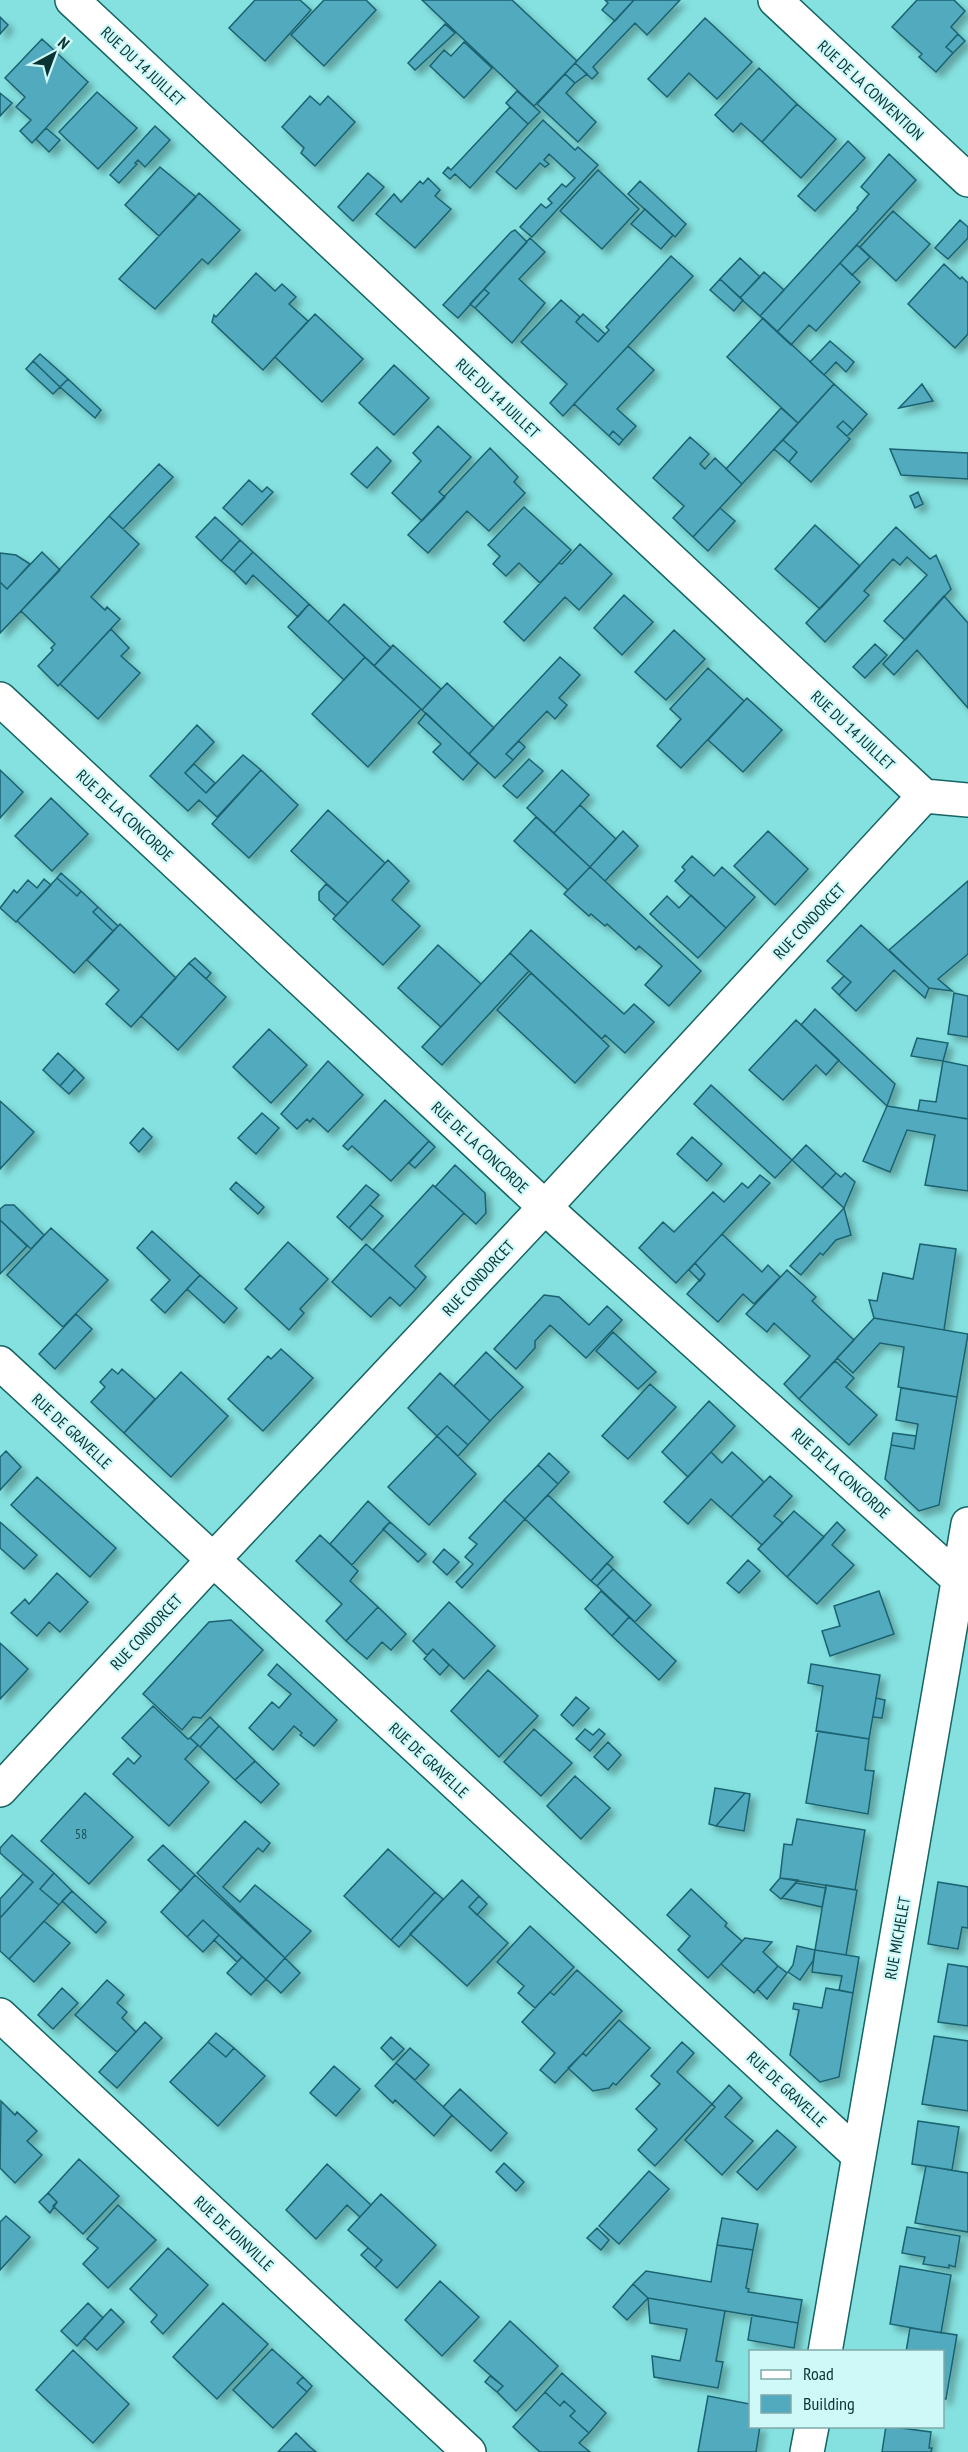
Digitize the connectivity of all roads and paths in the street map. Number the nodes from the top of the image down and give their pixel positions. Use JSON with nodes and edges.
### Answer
{"nodes":[{"id":1,"x":72,"y":0,"type":"edge"},
{"id":2,"x":775,"y":0,"type":"edge"},
{"id":3,"x":968,"y":180,"type":"edge"},
{"id":4,"x":0,"y":699,"type":"edge"},
{"id":5,"x":924,"y":796,"type":"junction"},
{"id":6,"x":968,"y":800,"type":"edge"},
{"id":7,"x":545,"y":1207,"type":"junction"},
{"id":8,"x":0,"y":1363,"type":"edge"},
{"id":9,"x":968,"y":1524,"type":"edge"},
{"id":10,"x":212,"y":1561,"type":"junction"},
{"id":11,"x":963,"y":1583,"type":"edge"},
{"id":12,"x":0,"y":1790,"type":"edge"},
{"id":13,"x":0,"y":2015,"type":"edge"},
{"id":14,"x":859,"y":2156,"type":"junction"},
{"id":15,"x":825,"y":2350,"type":"edge"},
{"id":16,"x":812,"y":2428,"type":"edge"},
{"id":17,"x":469,"y":2452,"type":"edge"},
{"id":18,"x":807,"y":2452,"type":"edge"}],
"edges":[{"from":1,"to":5,"type":"street","name":"RUE DU 14 JUILLET"},
{"from":2,"to":3,"type":"street","name":"RUE DE LA CONVENTION"},
{"from":4,"to":7,"type":"street","name":"RUE DE LA CONCORDE"},
{"from":5,"to":6,"type":"street"},
{"from":5,"to":7,"type":"street","name":"RUE CONDORCET"},
{"from":7,"to":10,"type":"street","name":"RUE CONDORCET"},
{"from":7,"to":11,"type":"street","name":"RUE DE LA CONCORDE"},
{"from":8,"to":10,"type":"street","name":"RUE DE GRAVELLE"},
{"from":9,"to":11,"type":"street","name":"RUE MICHELET"},
{"from":10,"to":12,"type":"street","name":"RUE CONDORCET"},
{"from":10,"to":14,"type":"street","name":"RUE DE GRAVELLE"},
{"from":11,"to":14,"type":"street","name":"RUE MICHELET"},
{"from":13,"to":17,"type":"street","name":"RUE DE JOINVILLE"},
{"from":14,"to":15,"type":"street","name":"RUE MICHELET"},
{"from":16,"to":18,"type":"street"}]}
